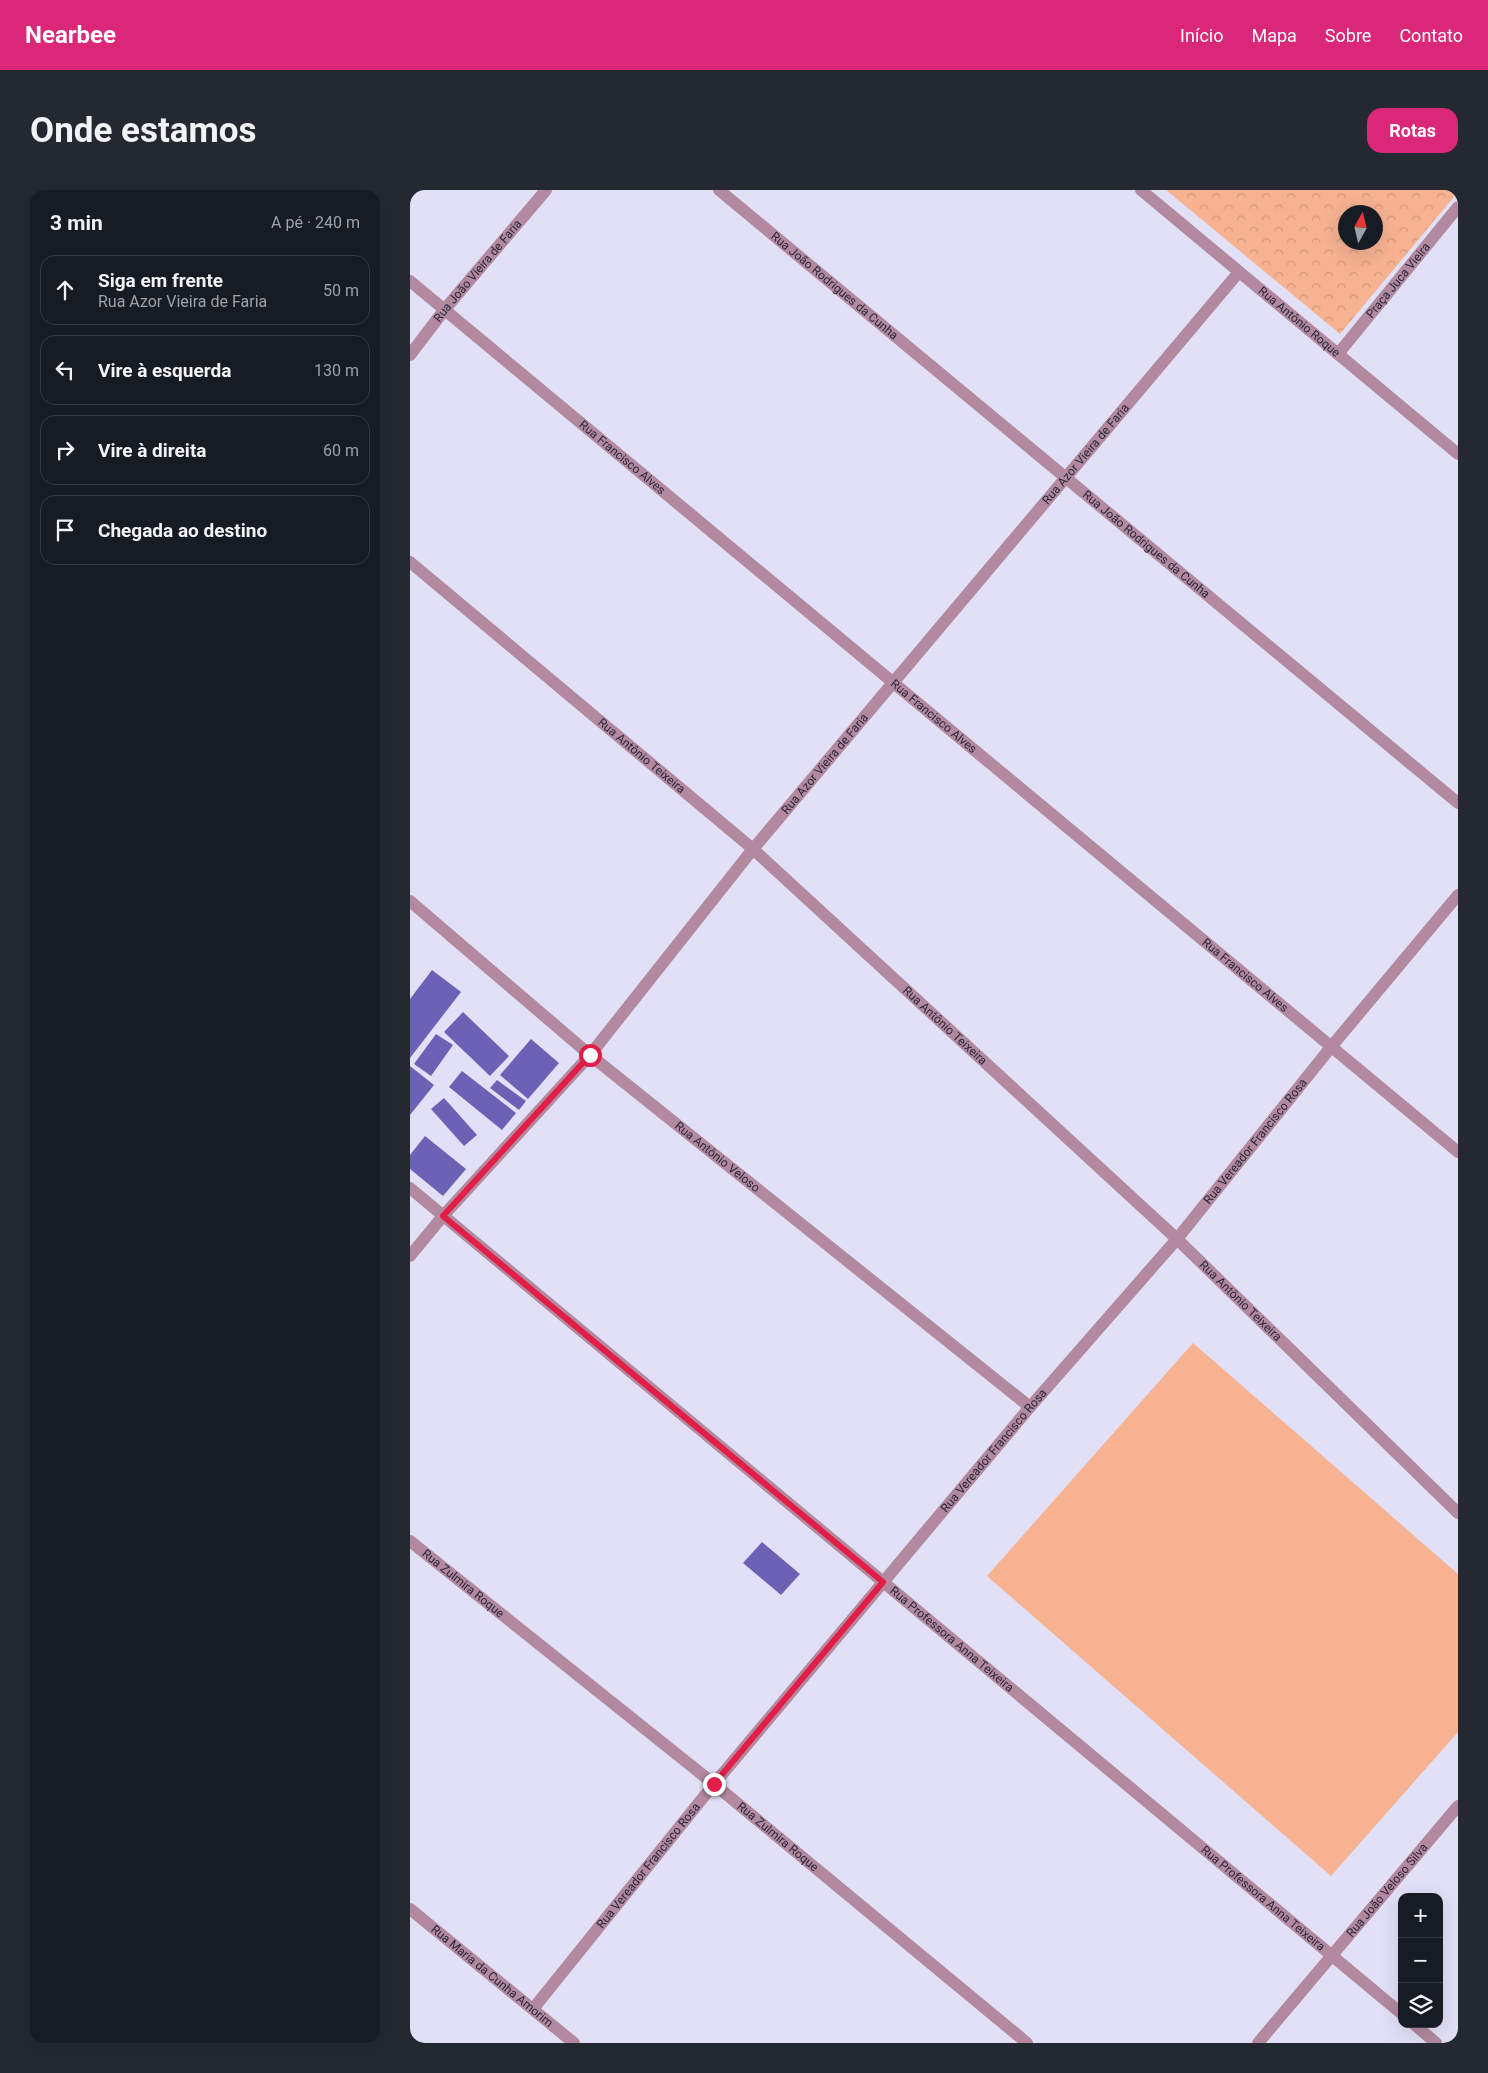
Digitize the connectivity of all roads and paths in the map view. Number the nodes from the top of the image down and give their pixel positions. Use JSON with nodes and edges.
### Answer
{"nodes":[{"id":1,"x":546,"y":190,"type":"edge"},
{"id":2,"x":719,"y":190,"type":"edge"},
{"id":3,"x":1141,"y":190,"type":"edge"},
{"id":4,"x":1458,"y":207,"type":"edge"},
{"id":5,"x":1239,"y":272,"type":"junction"},
{"id":6,"x":410,"y":281,"type":"edge"},
{"id":7,"x":445,"y":309,"type":"junction"},
{"id":8,"x":1338,"y":354,"type":"junction"},
{"id":9,"x":410,"y":355,"type":"edge"},
{"id":10,"x":1458,"y":454,"type":"edge"},
{"id":11,"x":1066,"y":478,"type":"junction"},
{"id":12,"x":410,"y":562,"type":"edge"},
{"id":13,"x":893,"y":682,"type":"junction"},
{"id":14,"x":1458,"y":803,"type":"edge"},
{"id":15,"x":752,"y":849,"type":"junction"},
{"id":16,"x":1458,"y":895,"type":"edge"},
{"id":17,"x":410,"y":901,"type":"edge"},
{"id":18,"x":1331,"y":1047,"type":"junction"},
{"id":19,"x":590,"y":1055,"type":"junction"},
{"id":20,"x":1458,"y":1152,"type":"edge"},
{"id":21,"x":410,"y":1188,"type":"edge"},
{"id":22,"x":443,"y":1216,"type":"junction"},
{"id":23,"x":1177,"y":1239,"type":"junction"},
{"id":24,"x":410,"y":1256,"type":"edge"},
{"id":25,"x":1030,"y":1407,"type":"junction"},
{"id":26,"x":1458,"y":1513,"type":"edge"},
{"id":27,"x":410,"y":1541,"type":"edge"},
{"id":28,"x":883,"y":1582,"type":"junction"},
{"id":29,"x":714,"y":1784,"type":"junction"},
{"id":30,"x":1458,"y":1806,"type":"edge"},
{"id":31,"x":410,"y":1909,"type":"edge"},
{"id":32,"x":1332,"y":1956,"type":"junction"},
{"id":33,"x":533,"y":2009,"type":"junction"},
{"id":34,"x":1398,"y":2011,"type":"edge"},
{"id":35,"x":1419,"y":2028,"type":"edge"},
{"id":36,"x":574,"y":2043,"type":"edge"},
{"id":37,"x":1027,"y":2043,"type":"edge"},
{"id":38,"x":1258,"y":2043,"type":"edge"},
{"id":39,"x":1436,"y":2043,"type":"edge"}],
"edges":[{"from":1,"to":7,"type":"street","name":"Rua João Vieira de Faria"},
{"from":2,"to":11,"type":"street","name":"Rua João Rodrigues da Cunha"},
{"from":3,"to":5,"type":"street","name":"Rua Antônio Roque"},
{"from":4,"to":8,"type":"street","name":"Praça Juca Vieira"},
{"from":5,"to":8,"type":"street","name":"Rua Antônio Roque"},
{"from":5,"to":11,"type":"street","name":"Rua Azor Vieira de Faria"},
{"from":6,"to":7,"type":"street","name":"Rua Francisco Alves"},
{"from":7,"to":9,"type":"street","name":"Rua João Vieira de Faria"},
{"from":7,"to":13,"type":"street","name":"Rua Francisco Alves"},
{"from":8,"to":10,"type":"street","name":"Rua Antônio Roque"},
{"from":11,"to":13,"type":"street","name":"Rua Azor Vieira de Faria"},
{"from":11,"to":14,"type":"street","name":"Rua João Rodrigues da Cunha"},
{"from":12,"to":15,"type":"street","name":"Rua Antônio Teixeira"},
{"from":13,"to":15,"type":"street","name":"Rua Azor Vieira de Faria"},
{"from":13,"to":18,"type":"street","name":"Rua Francisco Alves"},
{"from":15,"to":19,"type":"street","name":"Rua Azor Vieira de Faria"},
{"from":15,"to":23,"type":"street","name":"Rua Antônio Teixeira"},
{"from":16,"to":18,"type":"street","name":"Rua Vereador Francisco Rosa"},
{"from":17,"to":19,"type":"street","name":"Rua Antônio Veloso"},
{"from":18,"to":20,"type":"street","name":"Rua Francisco Alves"},
{"from":18,"to":23,"type":"street","name":"Rua Vereador Francisco Rosa"},
{"from":19,"to":22,"type":"street","name":"Rua Azor Vieira de Faria"},
{"from":19,"to":25,"type":"street","name":"Rua Antônio Veloso"},
{"from":21,"to":22,"type":"street","name":"Rua Professora Anna Teixeira"},
{"from":22,"to":24,"type":"street","name":"Rua Azor Vieira de Faria"},
{"from":22,"to":28,"type":"street","name":"Rua Professora Anna Teixeira"},
{"from":23,"to":25,"type":"street","name":"Rua Vereador Francisco Rosa"},
{"from":23,"to":26,"type":"street","name":"Rua Antônio Teixeira"},
{"from":25,"to":28,"type":"street","name":"Rua Vereador Francisco Rosa"},
{"from":27,"to":29,"type":"street","name":"Rua Zulmira Roque"},
{"from":28,"to":29,"type":"street","name":"Rua Vereador Francisco Rosa"},
{"from":28,"to":32,"type":"street","name":"Rua Professora Anna Teixeira"},
{"from":29,"to":33,"type":"street","name":"Rua Vereador Francisco Rosa"},
{"from":29,"to":37,"type":"street","name":"Rua Zulmira Roque"},
{"from":30,"to":32,"type":"street","name":"Rua João Veloso Silva"},
{"from":31,"to":33,"type":"street","name":"Rua Maria da Cunha Amorim"},
{"from":32,"to":34,"type":"street","name":"Rua Professora Anna Teixeira"},
{"from":32,"to":38,"type":"street","name":"Rua João Veloso Silva"},
{"from":33,"to":36,"type":"street","name":"Rua Maria da Cunha Amorim"},
{"from":35,"to":39,"type":"street"}]}
